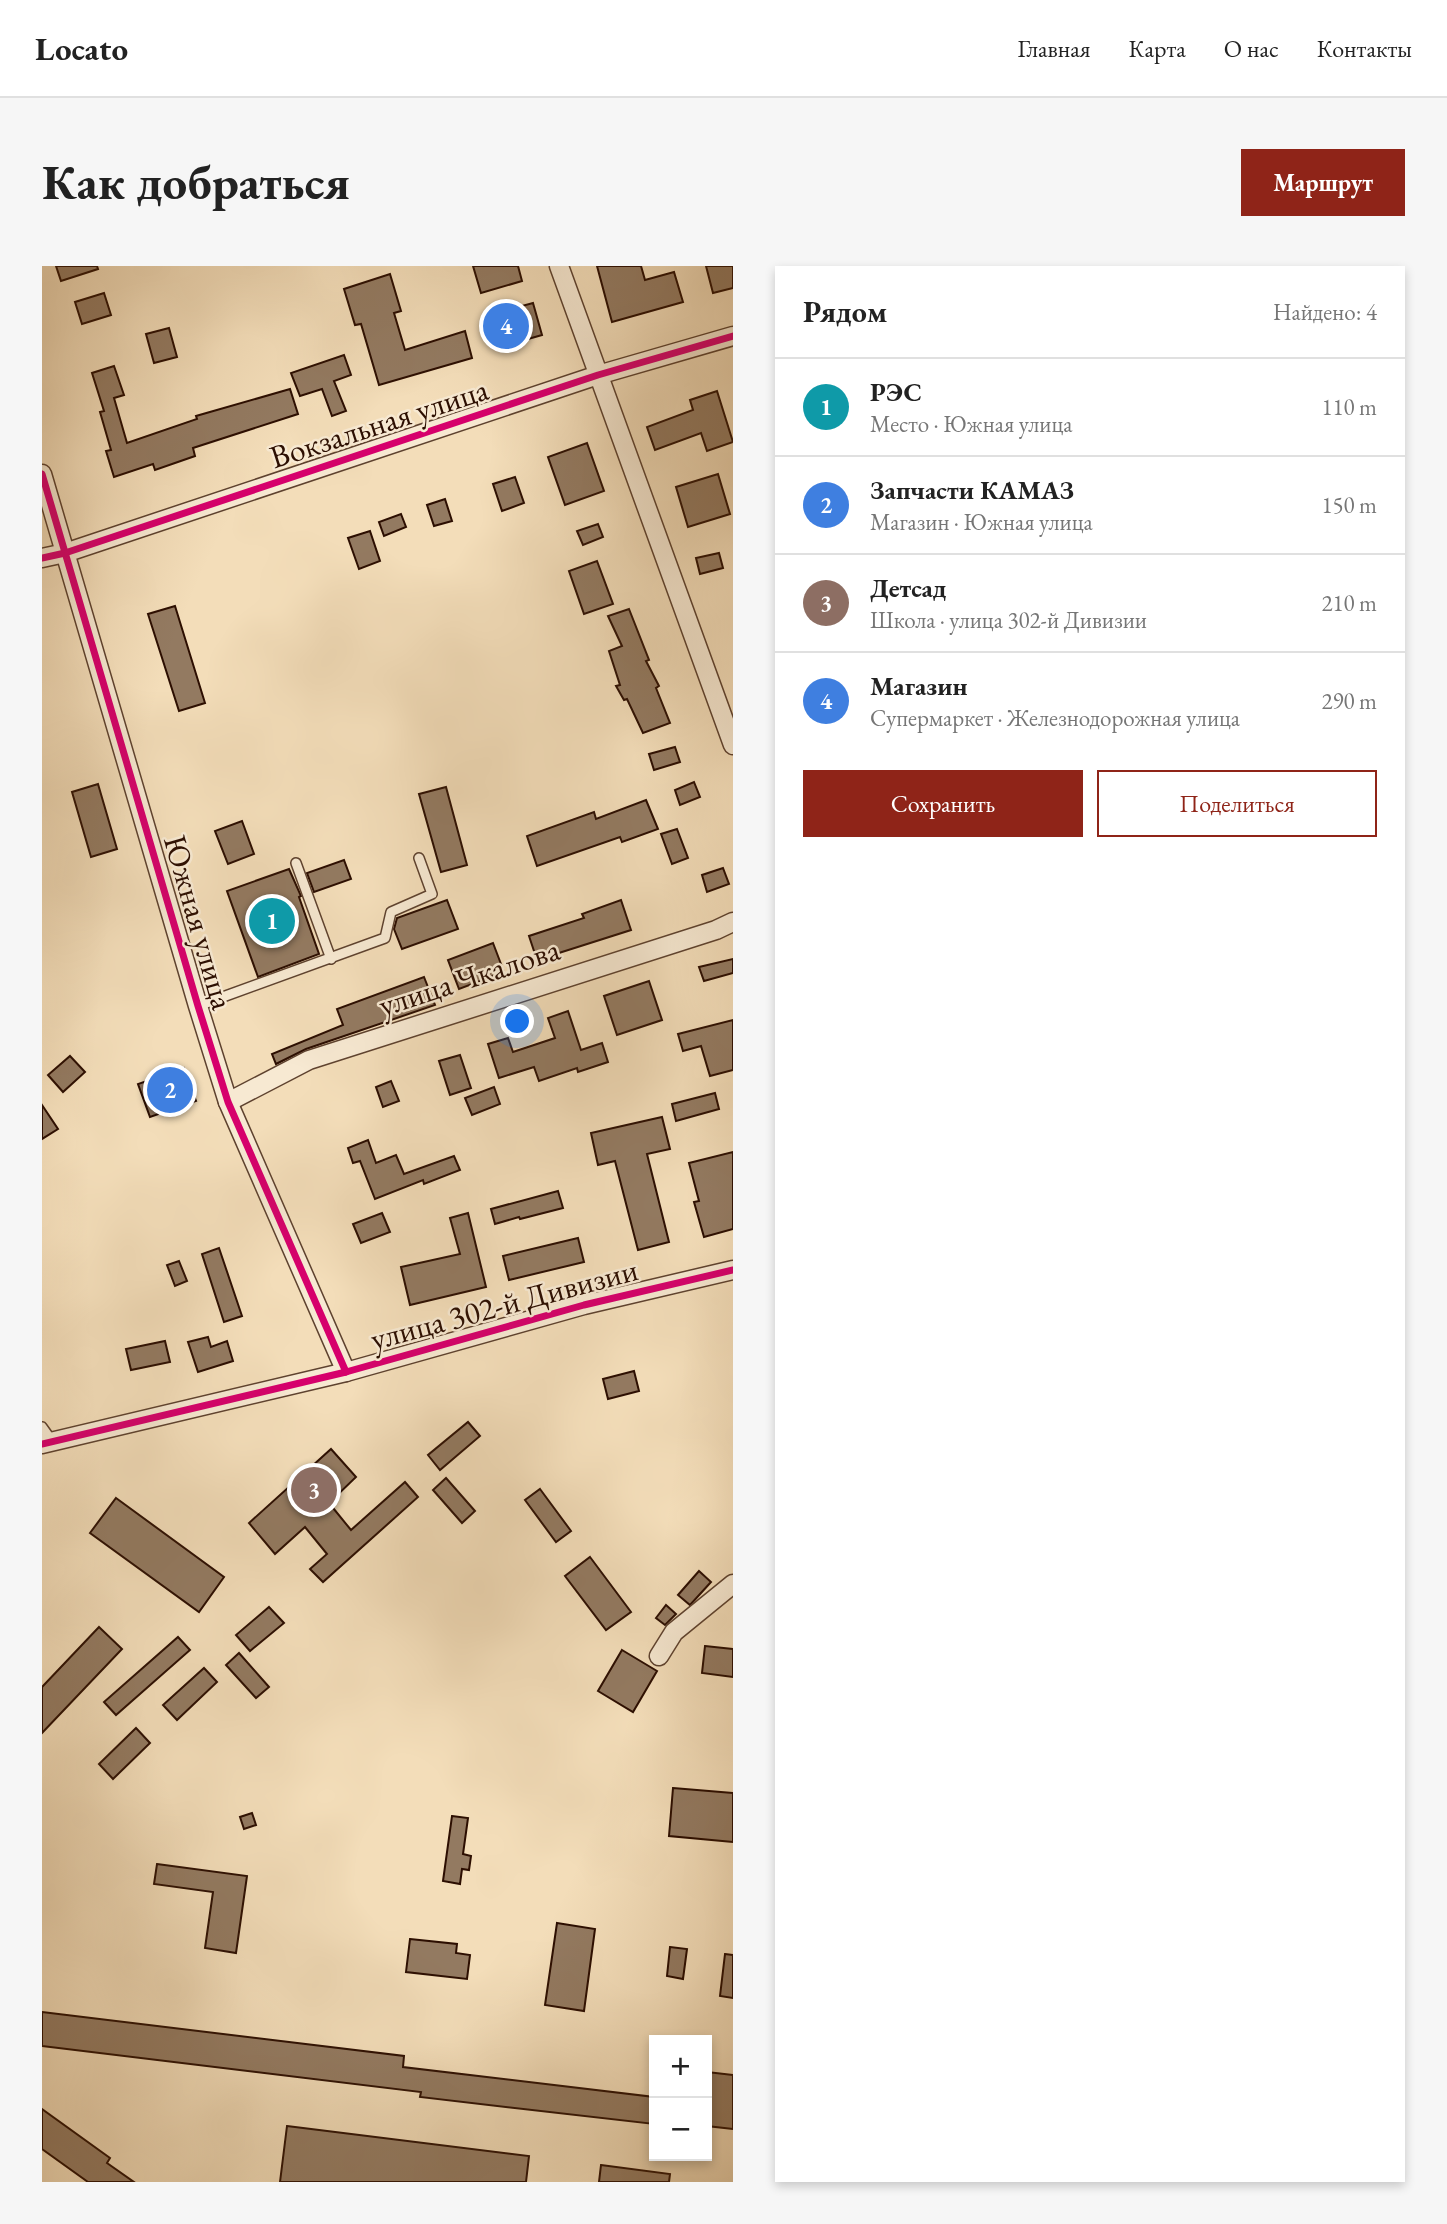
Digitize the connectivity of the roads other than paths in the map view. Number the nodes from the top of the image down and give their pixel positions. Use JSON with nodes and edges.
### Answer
{"nodes":[{"id":1,"x":559,"y":266,"type":"edge"},
{"id":2,"x":733,"y":336,"type":"edge"},
{"id":3,"x":598,"y":375,"type":"junction"},
{"id":4,"x":42,"y":474,"type":"edge"},
{"id":5,"x":65,"y":553,"type":"junction"},
{"id":6,"x":42,"y":558,"type":"edge"},
{"id":7,"x":733,"y":746,"type":"edge"},
{"id":8,"x":419,"y":858,"type":"dead end"},
{"id":9,"x":296,"y":863,"type":"dead end"},
{"id":10,"x":733,"y":922,"type":"edge"},
{"id":11,"x":331,"y":959,"type":"junction"},
{"id":12,"x":198,"y":1006,"type":"junction"},
{"id":13,"x":228,"y":1102,"type":"junction"},
{"id":14,"x":733,"y":1270,"type":"edge"},
{"id":15,"x":345,"y":1372,"type":"junction"},
{"id":16,"x":45,"y":1438,"type":"edge"},
{"id":17,"x":733,"y":1584,"type":"edge"},
{"id":18,"x":659,"y":1656,"type":"dead end"}],
"edges":[{"from":1,"to":3,"type":"street"},
{"from":2,"to":3,"type":"street","name":"Вокзальная улица"},
{"from":3,"to":5,"type":"street","name":"Вокзальная улица"},
{"from":3,"to":7,"type":"street"},
{"from":4,"to":5,"type":"street","name":"Южная улица"},
{"from":5,"to":6,"type":"street","name":"Вокзальная улица"},
{"from":5,"to":12,"type":"street","name":"Южная улица"},
{"from":8,"to":11,"type":"lane"},
{"from":9,"to":11,"type":"lane"},
{"from":10,"to":13,"type":"street","name":"улица Чкалова"},
{"from":11,"to":12,"type":"lane"},
{"from":12,"to":13,"type":"street","name":"Южная улица"},
{"from":13,"to":15,"type":"street","name":"Южная улица"},
{"from":14,"to":15,"type":"street","name":"улица 302-й Дивизии"},
{"from":15,"to":16,"type":"street","name":"улица 302-й Дивизии"},
{"from":17,"to":18,"type":"street"}]}
